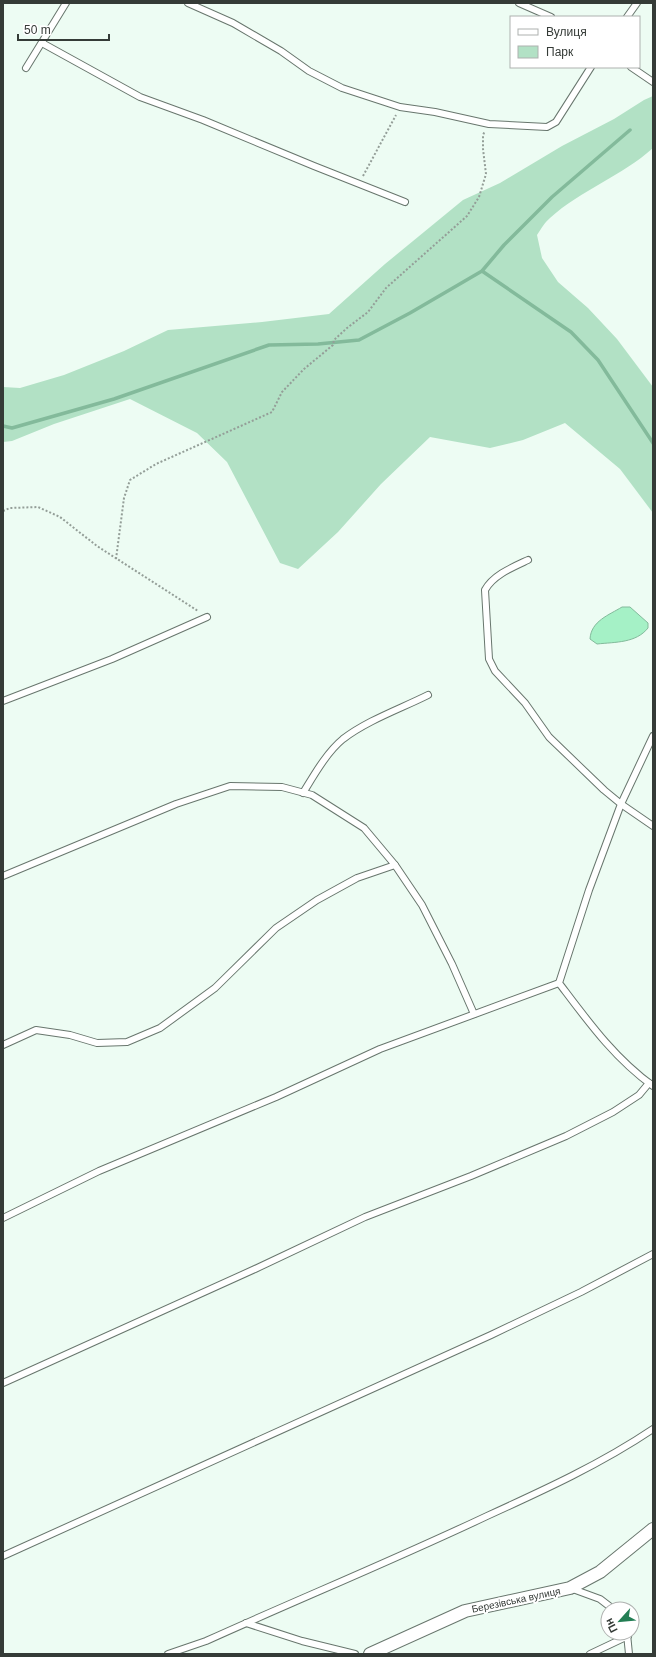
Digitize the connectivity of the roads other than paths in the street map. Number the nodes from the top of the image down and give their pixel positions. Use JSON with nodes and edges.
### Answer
{"nodes":[{"id":1,"x":66,"y":3,"type":"edge"},
{"id":2,"x":188,"y":3,"type":"edge"},
{"id":3,"x":519,"y":3,"type":"edge"},
{"id":4,"x":637,"y":3,"type":"edge"},
{"id":5,"x":549,"y":16,"type":"edge"},
{"id":6,"x":628,"y":16,"type":"edge"},
{"id":7,"x":42,"y":43,"type":"junction"},
{"id":8,"x":26,"y":68,"type":"dead end"},
{"id":9,"x":590,"y":68,"type":"edge"},
{"id":10,"x":632,"y":68,"type":"edge"},
{"id":11,"x":653,"y":82,"type":"edge"},
{"id":12,"x":405,"y":202,"type":"dead end"},
{"id":13,"x":528,"y":560,"type":"dead end"},
{"id":14,"x":207,"y":617,"type":"road end"},
{"id":15,"x":428,"y":695,"type":"dead end"},
{"id":16,"x":3,"y":702,"type":"edge"},
{"id":17,"x":653,"y":736,"type":"edge"},
{"id":18,"x":303,"y":793,"type":"junction"},
{"id":19,"x":621,"y":804,"type":"junction"},
{"id":20,"x":653,"y":826,"type":"edge"},
{"id":21,"x":395,"y":865,"type":"junction"},
{"id":22,"x":3,"y":876,"type":"edge"},
{"id":23,"x":559,"y":983,"type":"junction"},
{"id":24,"x":474,"y":1014,"type":"junction"},
{"id":25,"x":3,"y":1045,"type":"edge"},
{"id":26,"x":651,"y":1084,"type":"edge"},
{"id":27,"x":3,"y":1218,"type":"edge"},
{"id":28,"x":653,"y":1254,"type":"edge"},
{"id":29,"x":3,"y":1383,"type":"edge"},
{"id":30,"x":653,"y":1430,"type":"edge"},
{"id":31,"x":653,"y":1529,"type":"edge"},
{"id":32,"x":3,"y":1556,"type":"edge"},
{"id":33,"x":570,"y":1588,"type":"junction"},
{"id":34,"x":602,"y":1601,"type":"edge"},
{"id":35,"x":246,"y":1623,"type":"junction"},
{"id":36,"x":616,"y":1641,"type":"edge"},
{"id":37,"x":628,"y":1641,"type":"edge"},
{"id":38,"x":168,"y":1654,"type":"edge"},
{"id":39,"x":355,"y":1654,"type":"edge"},
{"id":40,"x":370,"y":1654,"type":"edge"},
{"id":41,"x":590,"y":1654,"type":"edge"},
{"id":42,"x":629,"y":1654,"type":"edge"}],
"edges":[{"from":1,"to":7,"type":"lane"},
{"from":2,"to":9,"type":"lane"},
{"from":3,"to":5,"type":"lane"},
{"from":4,"to":6,"type":"lane"},
{"from":7,"to":8,"type":"lane"},
{"from":7,"to":12,"type":"lane"},
{"from":10,"to":11,"type":"lane"},
{"from":13,"to":19,"type":"lane"},
{"from":14,"to":16,"type":"lane"},
{"from":15,"to":18,"type":"lane"},
{"from":17,"to":19,"type":"lane"},
{"from":18,"to":21,"type":"lane"},
{"from":18,"to":22,"type":"lane"},
{"from":19,"to":20,"type":"lane"},
{"from":19,"to":23,"type":"lane"},
{"from":21,"to":24,"type":"lane"},
{"from":21,"to":25,"type":"lane"},
{"from":23,"to":24,"type":"lane"},
{"from":23,"to":26,"type":"lane"},
{"from":24,"to":27,"type":"lane"},
{"from":26,"to":29,"type":"lane"},
{"from":28,"to":32,"type":"lane"},
{"from":30,"to":35,"type":"lane"},
{"from":31,"to":33,"type":"street","name":"Березівська вулиця"},
{"from":33,"to":34,"type":"lane"},
{"from":33,"to":40,"type":"street","name":"Березівська вулиця"},
{"from":35,"to":38,"type":"lane"},
{"from":35,"to":39,"type":"lane"},
{"from":36,"to":41,"type":"lane"},
{"from":37,"to":42,"type":"lane"}]}
